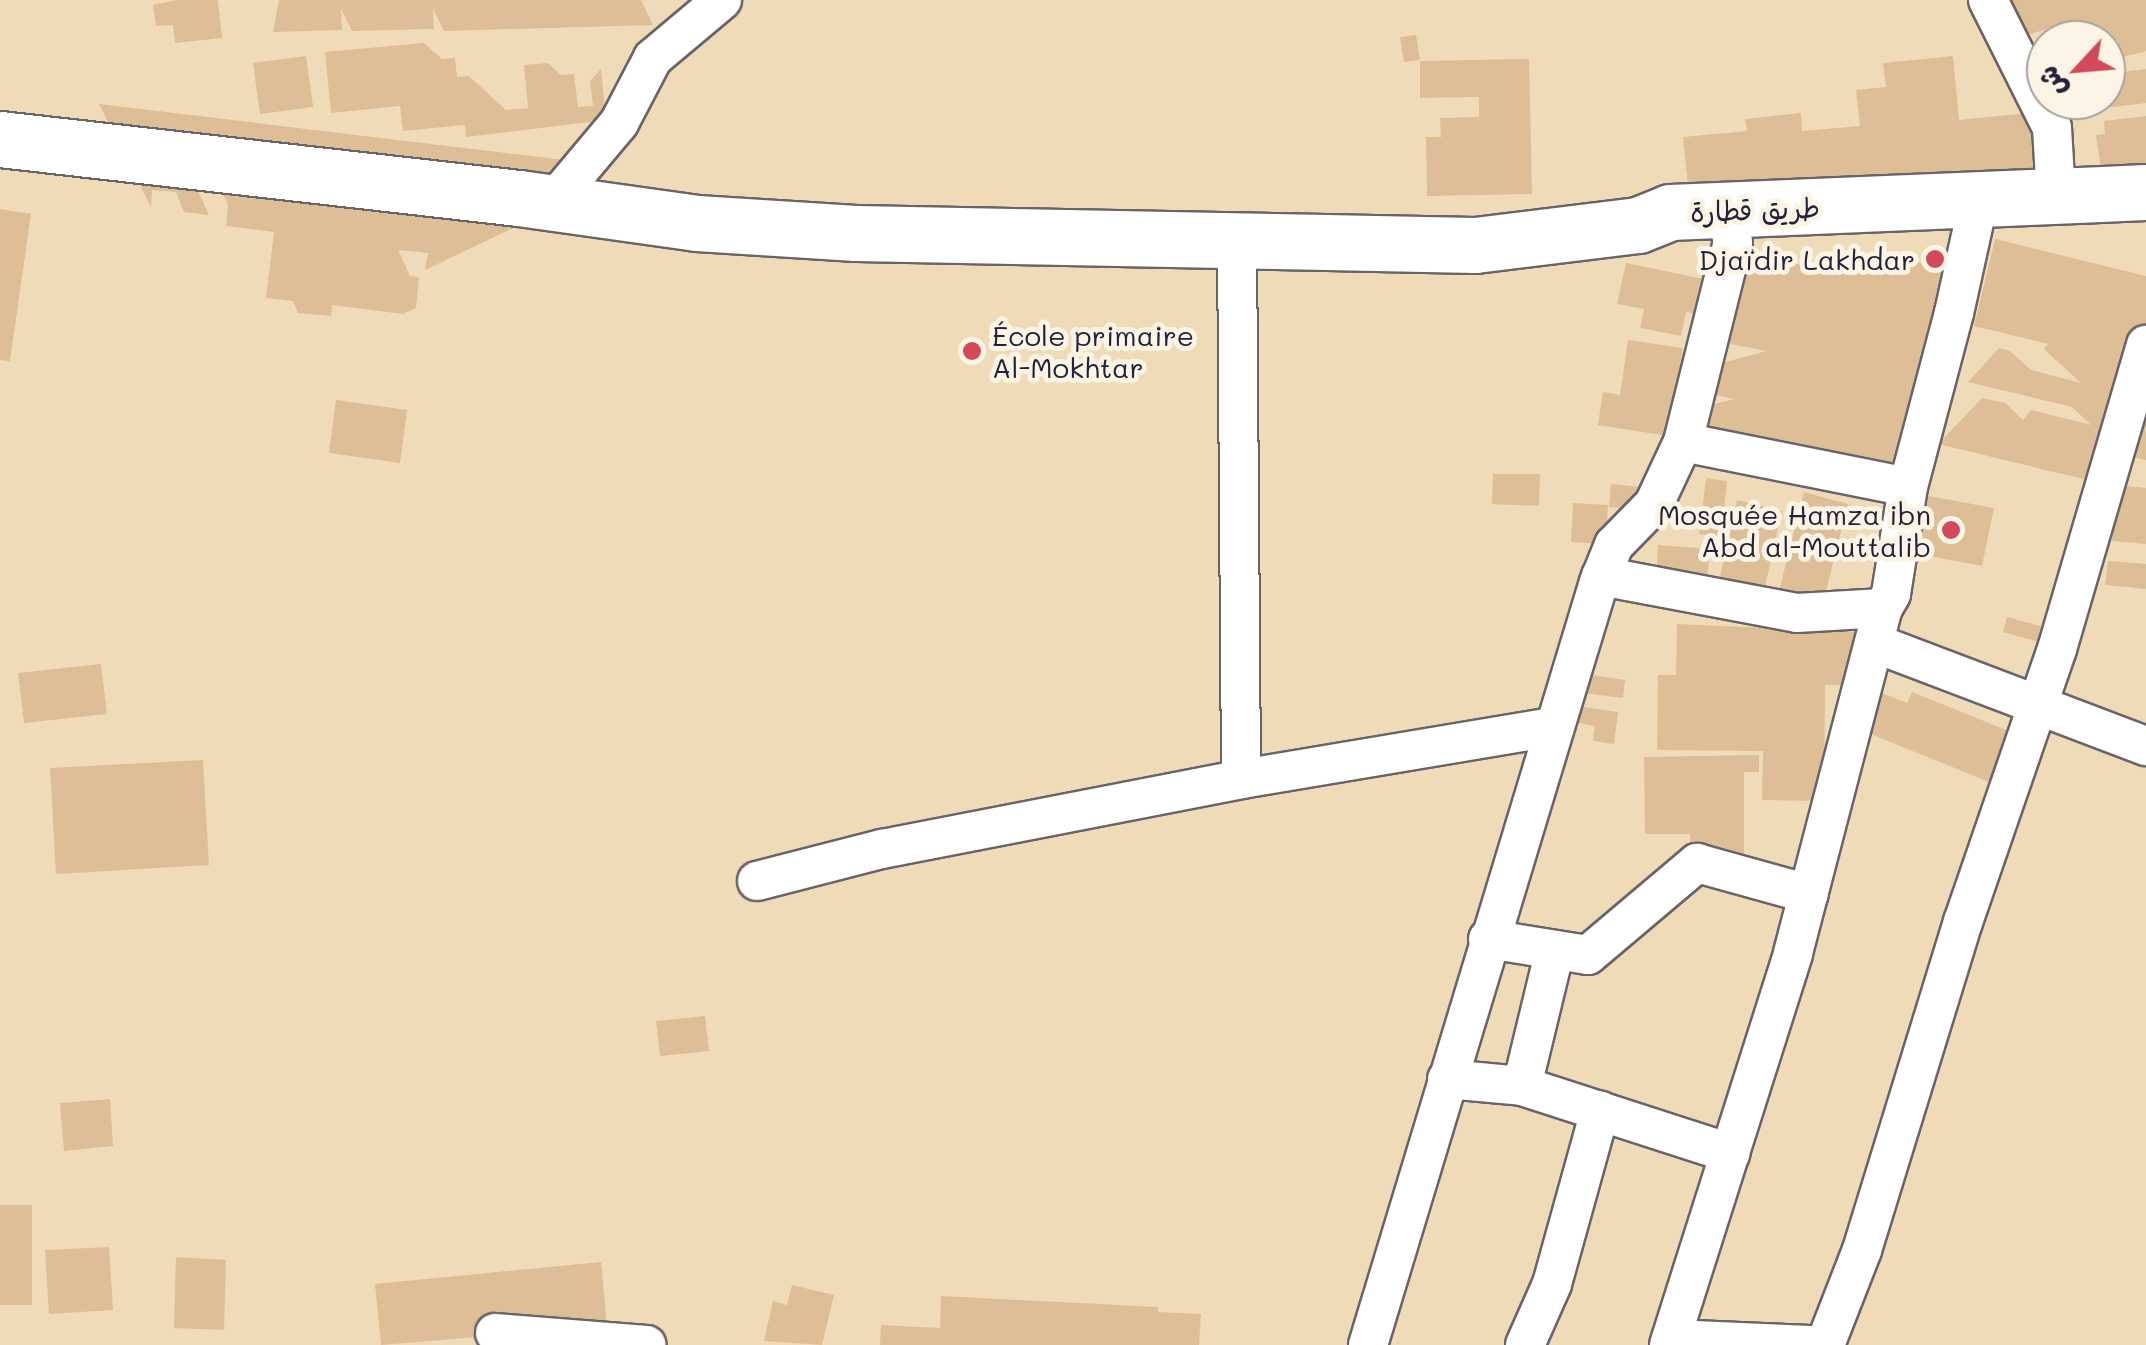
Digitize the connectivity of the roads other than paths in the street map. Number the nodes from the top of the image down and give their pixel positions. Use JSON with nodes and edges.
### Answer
{"nodes":[{"id":1,"x":722,"y":0,"type":"edge"},
{"id":2,"x":1988,"y":0,"type":"edge"},
{"id":3,"x":0,"y":138,"type":"edge"},
{"id":4,"x":2146,"y":192,"type":"edge"},
{"id":5,"x":2056,"y":196,"type":"junction"},
{"id":6,"x":551,"y":204,"type":"junction"},
{"id":7,"x":1976,"y":215,"type":"junction"},
{"id":8,"x":1729,"y":226,"type":"junction"},
{"id":9,"x":2146,"y":226,"type":"edge"},
{"id":10,"x":1237,"y":240,"type":"junction"},
{"id":11,"x":2143,"y":370,"type":"edge"},
{"id":12,"x":1683,"y":442,"type":"junction"},
{"id":13,"x":1908,"y":486,"type":"junction"},
{"id":14,"x":1601,"y":576,"type":"junction"},
{"id":15,"x":1880,"y":626,"type":"junction"},
{"id":16,"x":2039,"y":705,"type":"junction"},
{"id":17,"x":1553,"y":727,"type":"junction"},
{"id":18,"x":2146,"y":746,"type":"edge"},
{"id":19,"x":1241,"y":779,"type":"junction"},
{"id":20,"x":757,"y":881,"type":"dead end"},
{"id":21,"x":1809,"y":894,"type":"junction"},
{"id":22,"x":1488,"y":939,"type":"junction"},
{"id":23,"x":1555,"y":950,"type":"junction"},
{"id":24,"x":1446,"y":1079,"type":"junction"},
{"id":25,"x":1522,"y":1086,"type":"junction"},
{"id":26,"x":1600,"y":1112,"type":"junction"},
{"id":27,"x":1730,"y":1153,"type":"junction"},
{"id":28,"x":495,"y":1333,"type":"dead end"},
{"id":29,"x":1670,"y":1342,"type":"edge"},
{"id":30,"x":648,"y":1345,"type":"edge"},
{"id":31,"x":1368,"y":1345,"type":"edge"},
{"id":32,"x":1525,"y":1345,"type":"edge"},
{"id":33,"x":1810,"y":1345,"type":"edge"},
{"id":34,"x":1824,"y":1345,"type":"edge"}],
"edges":[{"from":1,"to":6,"type":"street"},
{"from":2,"to":5,"type":"street"},
{"from":3,"to":6,"type":"main road"},
{"from":4,"to":5,"type":"main road","name":"طريق قطارة"},
{"from":5,"to":7,"type":"main road","name":"طريق قطارة"},
{"from":6,"to":10,"type":"main road"},
{"from":7,"to":8,"type":"main road","name":"طريق قطارة"},
{"from":7,"to":9,"type":"main road","name":"طريق قطارة"},
{"from":7,"to":13,"type":"street"},
{"from":8,"to":10,"type":"main road","name":"طريق قطارة"},
{"from":8,"to":12,"type":"street"},
{"from":10,"to":19,"type":"street"},
{"from":11,"to":16,"type":"street"},
{"from":12,"to":13,"type":"street"},
{"from":12,"to":14,"type":"street"},
{"from":13,"to":15,"type":"street"},
{"from":14,"to":15,"type":"street"},
{"from":14,"to":17,"type":"street"},
{"from":15,"to":16,"type":"street"},
{"from":15,"to":21,"type":"street"},
{"from":16,"to":18,"type":"street"},
{"from":16,"to":34,"type":"street"},
{"from":17,"to":19,"type":"street"},
{"from":17,"to":22,"type":"street"},
{"from":19,"to":20,"type":"street"},
{"from":21,"to":23,"type":"street"},
{"from":21,"to":27,"type":"street"},
{"from":22,"to":23,"type":"street"},
{"from":22,"to":24,"type":"street"},
{"from":23,"to":25,"type":"street"},
{"from":24,"to":25,"type":"street"},
{"from":24,"to":31,"type":"street"},
{"from":25,"to":26,"type":"street"},
{"from":26,"to":27,"type":"street"},
{"from":26,"to":32,"type":"street"},
{"from":27,"to":29,"type":"street"},
{"from":28,"to":30,"type":"street"},
{"from":29,"to":33,"type":"street"}]}
